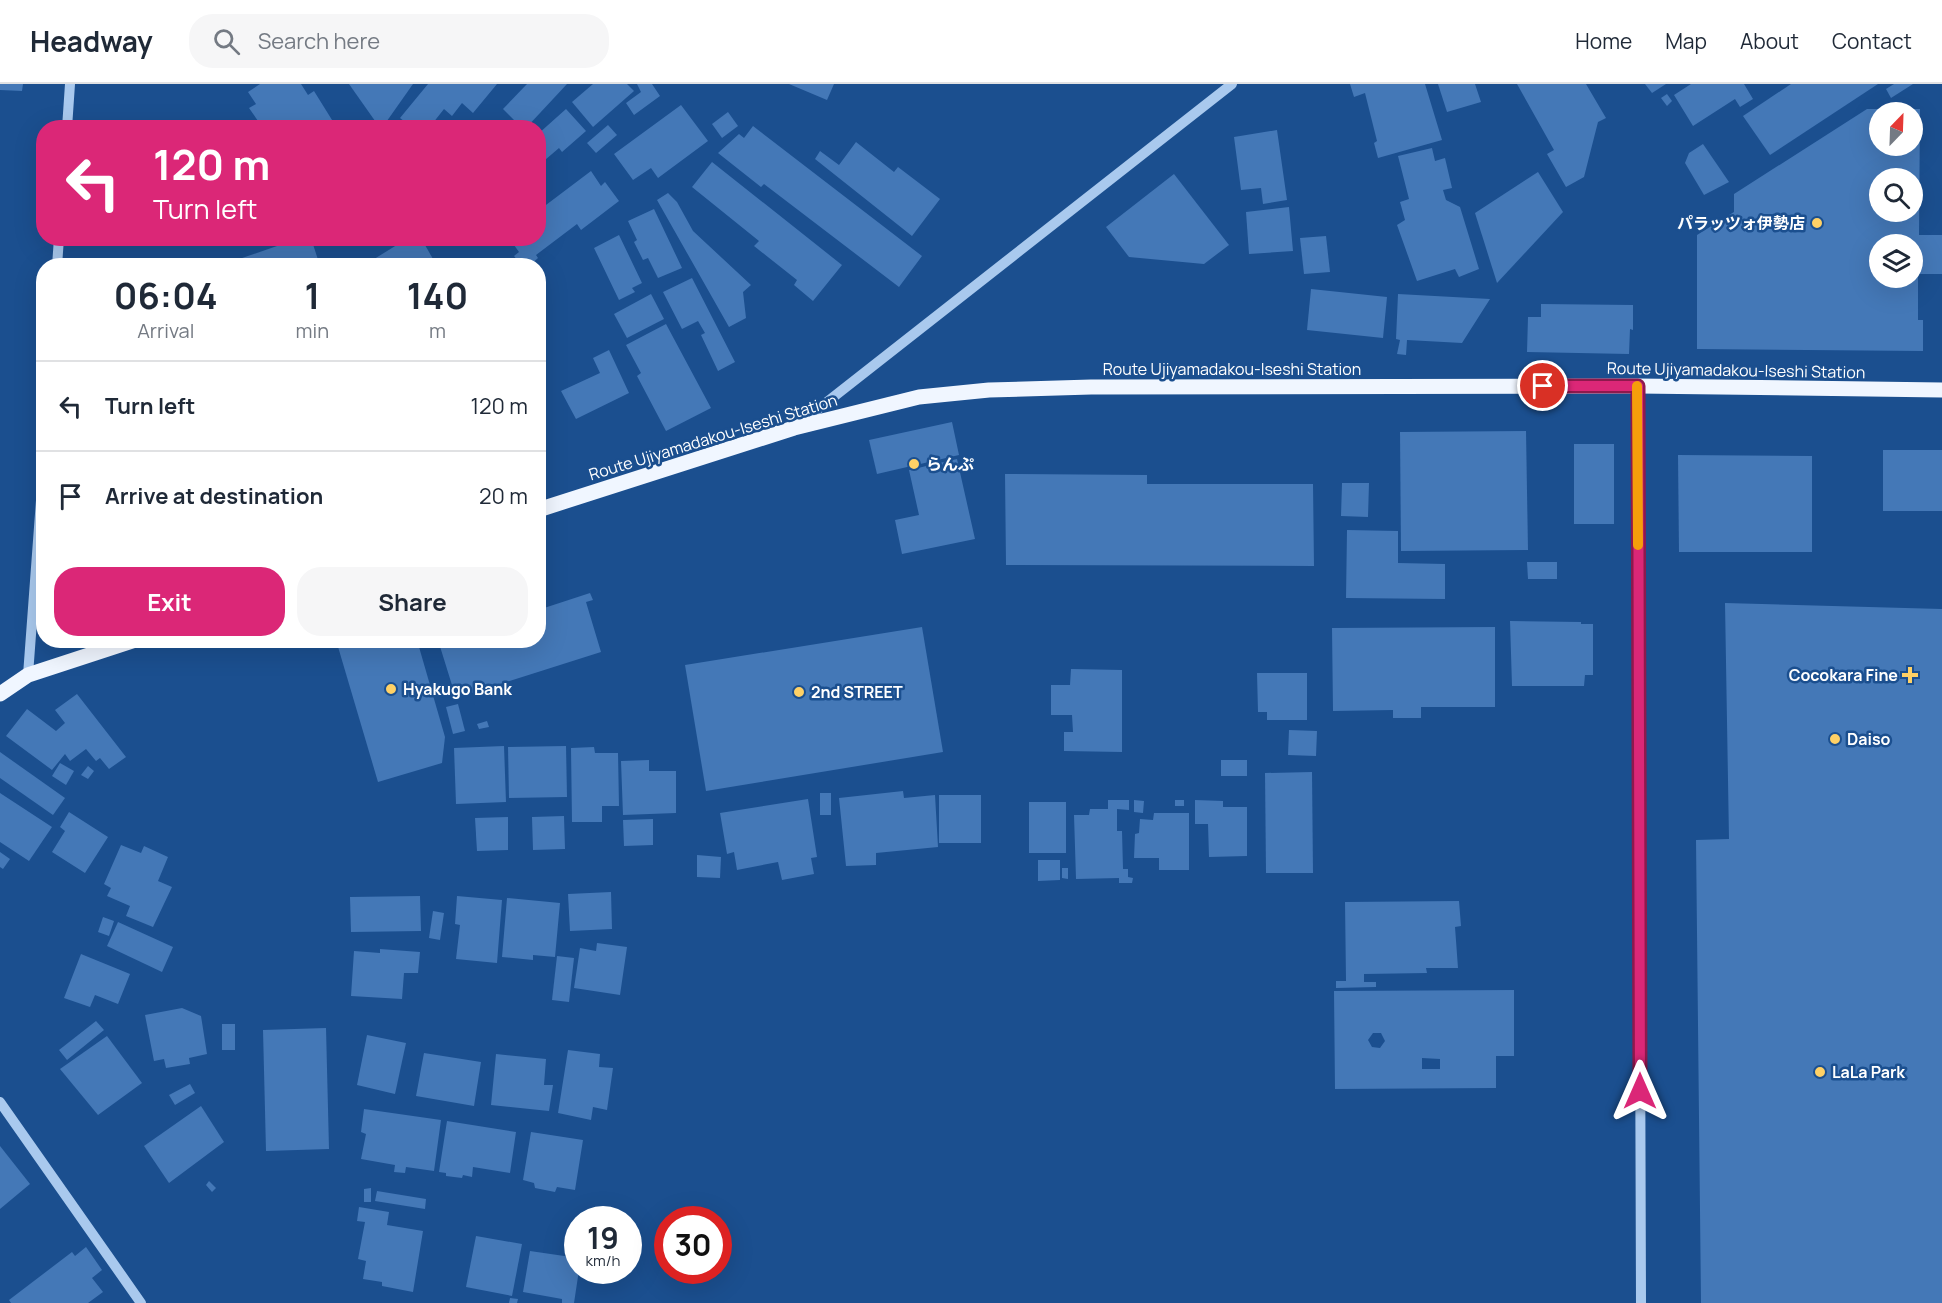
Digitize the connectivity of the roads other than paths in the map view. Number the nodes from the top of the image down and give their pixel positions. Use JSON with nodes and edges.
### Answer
{"nodes":[{"id":1,"x":70,"y":84,"type":"edge"},
{"id":2,"x":1232,"y":84,"type":"edge"},
{"id":3,"x":68,"y":120,"type":"edge"},
{"id":4,"x":1638,"y":386,"type":"junction"},
{"id":5,"x":1942,"y":390,"type":"edge"},
{"id":6,"x":794,"y":428,"type":"junction"},
{"id":7,"x":546,"y":507,"type":"edge"},
{"id":8,"x":36,"y":568,"type":"edge"},
{"id":9,"x":111,"y":648,"type":"edge"},
{"id":10,"x":28,"y":675,"type":"junction"},
{"id":11,"x":0,"y":694,"type":"edge"},
{"id":12,"x":0,"y":1102,"type":"edge"},
{"id":13,"x":141,"y":1303,"type":"edge"},
{"id":14,"x":1641,"y":1303,"type":"edge"}],
"edges":[{"from":1,"to":3,"type":"street"},
{"from":2,"to":6,"type":"street"},
{"from":4,"to":5,"type":"main road","name":"Route Ujiyamadakou-Iseshi Station"},
{"from":4,"to":6,"type":"main road","name":"Route Ujiyamadakou-Iseshi Station"},
{"from":4,"to":14,"type":"street"},
{"from":6,"to":7,"type":"main road","name":"Route Ujiyamadakou-Iseshi Station"},
{"from":8,"to":10,"type":"street"},
{"from":9,"to":10,"type":"main road"},
{"from":10,"to":11,"type":"main road"},
{"from":12,"to":13,"type":"street"}]}
